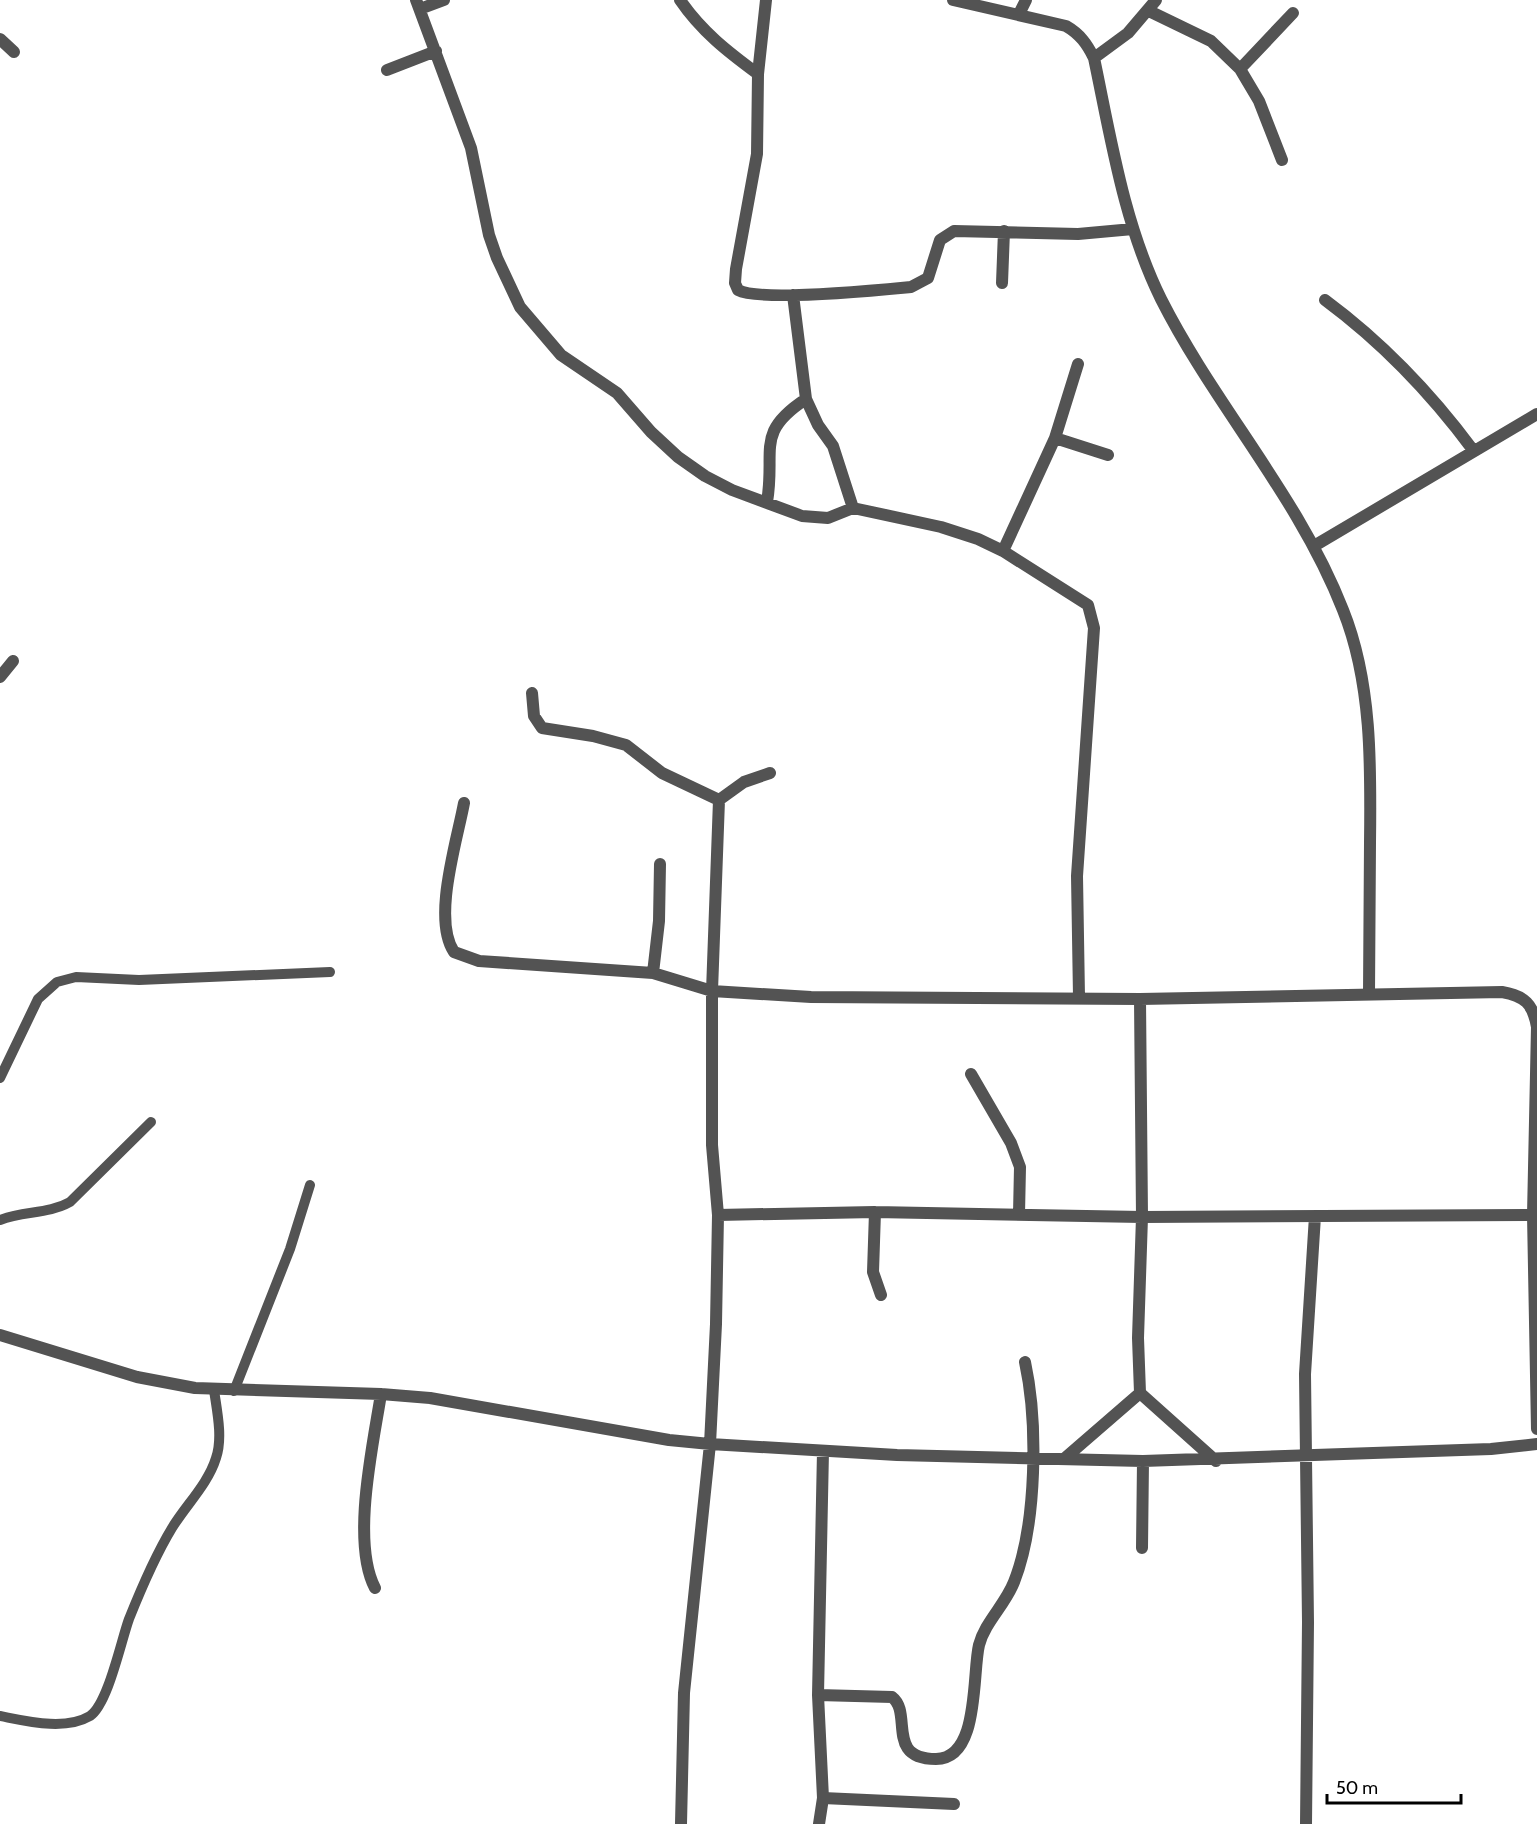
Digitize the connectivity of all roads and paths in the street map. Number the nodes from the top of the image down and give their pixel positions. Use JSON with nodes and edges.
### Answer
{"nodes":[{"id":1,"x":444,"y":0,"type":"edge"},
{"id":2,"x":680,"y":0,"type":"edge"},
{"id":3,"x":766,"y":0,"type":"edge"},
{"id":4,"x":953,"y":0,"type":"edge"},
{"id":5,"x":1026,"y":0,"type":"edge"},
{"id":6,"x":1156,"y":0,"type":"edge"},
{"id":7,"x":418,"y":5,"type":"edge"},
{"id":8,"x":1149,"y":11,"type":"junction"},
{"id":9,"x":1293,"y":13,"type":"dead end"},
{"id":10,"x":1019,"y":14,"type":"junction"},
{"id":11,"x":0,"y":39,"type":"edge"},
{"id":12,"x":436,"y":51,"type":"junction"},
{"id":13,"x":14,"y":52,"type":"dead end"},
{"id":14,"x":1095,"y":58,"type":"junction"},
{"id":15,"x":1240,"y":69,"type":"junction"},
{"id":16,"x":387,"y":70,"type":"dead end"},
{"id":17,"x":758,"y":74,"type":"junction"},
{"id":18,"x":1282,"y":160,"type":"dead end"},
{"id":19,"x":1133,"y":229,"type":"junction"},
{"id":20,"x":1005,"y":231,"type":"junction"},
{"id":21,"x":1002,"y":283,"type":"dead end"},
{"id":22,"x":794,"y":295,"type":"junction"},
{"id":23,"x":1325,"y":300,"type":"dead end"},
{"id":24,"x":1078,"y":364,"type":"dead end"},
{"id":25,"x":806,"y":399,"type":"junction"},
{"id":26,"x":1537,"y":414,"type":"edge"},
{"id":27,"x":1055,"y":438,"type":"junction"},
{"id":28,"x":1473,"y":450,"type":"junction"},
{"id":29,"x":1108,"y":455,"type":"dead end"},
{"id":30,"x":767,"y":502,"type":"junction"},
{"id":31,"x":853,"y":508,"type":"junction"},
{"id":32,"x":1314,"y":546,"type":"junction"},
{"id":33,"x":1003,"y":551,"type":"junction"},
{"id":34,"x":14,"y":661,"type":"dead end"},
{"id":35,"x":0,"y":676,"type":"edge"},
{"id":36,"x":532,"y":693,"type":"dead end"},
{"id":37,"x":770,"y":774,"type":"dead end"},
{"id":38,"x":718,"y":800,"type":"junction"},
{"id":39,"x":464,"y":804,"type":"dead end"},
{"id":40,"x":660,"y":864,"type":"dead end"},
{"id":41,"x":330,"y":972,"type":"dead end"},
{"id":42,"x":653,"y":974,"type":"junction"},
{"id":43,"x":712,"y":991,"type":"junction"},
{"id":44,"x":1369,"y":993,"type":"junction"},
{"id":45,"x":1079,"y":997,"type":"junction"},
{"id":46,"x":1140,"y":999,"type":"junction"},
{"id":47,"x":971,"y":1074,"type":"dead end"},
{"id":48,"x":0,"y":1075,"type":"edge"},
{"id":49,"x":151,"y":1122,"type":"dead end"},
{"id":50,"x":309,"y":1185,"type":"dead end"},
{"id":51,"x":875,"y":1212,"type":"junction"},
{"id":52,"x":1019,"y":1214,"type":"junction"},
{"id":53,"x":718,"y":1215,"type":"junction"},
{"id":54,"x":1533,"y":1215,"type":"junction"},
{"id":55,"x":1315,"y":1216,"type":"junction"},
{"id":56,"x":1142,"y":1217,"type":"junction"},
{"id":57,"x":0,"y":1220,"type":"edge"},
{"id":58,"x":881,"y":1295,"type":"dead end"},
{"id":59,"x":0,"y":1335,"type":"edge"},
{"id":60,"x":1025,"y":1362,"type":"dead end"},
{"id":61,"x":214,"y":1390,"type":"junction"},
{"id":62,"x":234,"y":1391,"type":"junction"},
{"id":63,"x":1140,"y":1393,"type":"junction"},
{"id":64,"x":381,"y":1394,"type":"junction"},
{"id":65,"x":1537,"y":1429,"type":"edge"},
{"id":66,"x":710,"y":1444,"type":"junction"},
{"id":67,"x":1537,"y":1444,"type":"edge"},
{"id":68,"x":823,"y":1451,"type":"junction"},
{"id":69,"x":1305,"y":1457,"type":"junction"},
{"id":70,"x":1065,"y":1458,"type":"junction"},
{"id":71,"x":1032,"y":1459,"type":"junction"},
{"id":72,"x":1143,"y":1461,"type":"junction"},
{"id":73,"x":1216,"y":1461,"type":"junction"},
{"id":74,"x":1142,"y":1548,"type":"dead end"},
{"id":75,"x":375,"y":1588,"type":"dead end"},
{"id":76,"x":818,"y":1695,"type":"junction"},
{"id":77,"x":0,"y":1716,"type":"edge"},
{"id":78,"x":823,"y":1798,"type":"junction"},
{"id":79,"x":954,"y":1804,"type":"dead end"},
{"id":80,"x":681,"y":1824,"type":"edge"},
{"id":81,"x":819,"y":1824,"type":"edge"},
{"id":82,"x":1306,"y":1824,"type":"edge"}],
"edges":[{"from":1,"to":7,"type":"street"},
{"from":2,"to":17,"type":"street"},
{"from":3,"to":17,"type":"street"},
{"from":4,"to":10,"type":"street"},
{"from":5,"to":10,"type":"street"},
{"from":6,"to":8,"type":"street"},
{"from":7,"to":12,"type":"street"},
{"from":8,"to":14,"type":"street"},
{"from":8,"to":15,"type":"street"},
{"from":9,"to":15,"type":"street"},
{"from":10,"to":14,"type":"street"},
{"from":11,"to":13,"type":"street"},
{"from":12,"to":16,"type":"street"},
{"from":12,"to":30,"type":"street"},
{"from":14,"to":19,"type":"street"},
{"from":15,"to":18,"type":"street"},
{"from":17,"to":22,"type":"street"},
{"from":19,"to":20,"type":"street"},
{"from":19,"to":32,"type":"street"},
{"from":20,"to":21,"type":"street"},
{"from":20,"to":22,"type":"street"},
{"from":22,"to":25,"type":"street"},
{"from":23,"to":28,"type":"street"},
{"from":24,"to":27,"type":"street"},
{"from":25,"to":30,"type":"street"},
{"from":25,"to":31,"type":"street"},
{"from":26,"to":28,"type":"street"},
{"from":27,"to":29,"type":"street"},
{"from":27,"to":33,"type":"street"},
{"from":28,"to":32,"type":"street"},
{"from":30,"to":31,"type":"street"},
{"from":31,"to":33,"type":"street"},
{"from":32,"to":44,"type":"street"},
{"from":33,"to":45,"type":"street"},
{"from":34,"to":35,"type":"street"},
{"from":36,"to":38,"type":"street"},
{"from":37,"to":38,"type":"street"},
{"from":38,"to":43,"type":"street"},
{"from":39,"to":42,"type":"street"},
{"from":40,"to":42,"type":"street"},
{"from":41,"to":48,"type":"lane"},
{"from":42,"to":43,"type":"street"},
{"from":43,"to":45,"type":"street"},
{"from":43,"to":53,"type":"street"},
{"from":44,"to":46,"type":"street"},
{"from":44,"to":54,"type":"street"},
{"from":45,"to":46,"type":"street"},
{"from":46,"to":56,"type":"street"},
{"from":47,"to":52,"type":"street"},
{"from":49,"to":57,"type":"lane"},
{"from":50,"to":62,"type":"lane"},
{"from":51,"to":52,"type":"street"},
{"from":51,"to":53,"type":"street"},
{"from":51,"to":58,"type":"street"},
{"from":52,"to":56,"type":"street"},
{"from":53,"to":66,"type":"street"},
{"from":54,"to":55,"type":"street"},
{"from":54,"to":65,"type":"street"},
{"from":55,"to":56,"type":"street"},
{"from":55,"to":69,"type":"street"},
{"from":56,"to":63,"type":"street"},
{"from":59,"to":61,"type":"street"},
{"from":60,"to":71,"type":"street"},
{"from":61,"to":62,"type":"street"},
{"from":61,"to":77,"type":"lane"},
{"from":62,"to":64,"type":"street"},
{"from":63,"to":70,"type":"street"},
{"from":63,"to":73,"type":"street"},
{"from":64,"to":66,"type":"street"},
{"from":64,"to":75,"type":"street"},
{"from":66,"to":68,"type":"street"},
{"from":66,"to":80,"type":"street"},
{"from":67,"to":69,"type":"street"},
{"from":68,"to":71,"type":"street"},
{"from":68,"to":76,"type":"street"},
{"from":69,"to":73,"type":"street"},
{"from":69,"to":82,"type":"street"},
{"from":70,"to":71,"type":"street"},
{"from":70,"to":72,"type":"street"},
{"from":71,"to":76,"type":"street"},
{"from":72,"to":73,"type":"street"},
{"from":72,"to":74,"type":"street"},
{"from":76,"to":78,"type":"street"},
{"from":78,"to":79,"type":"street"},
{"from":78,"to":81,"type":"street"}]}
